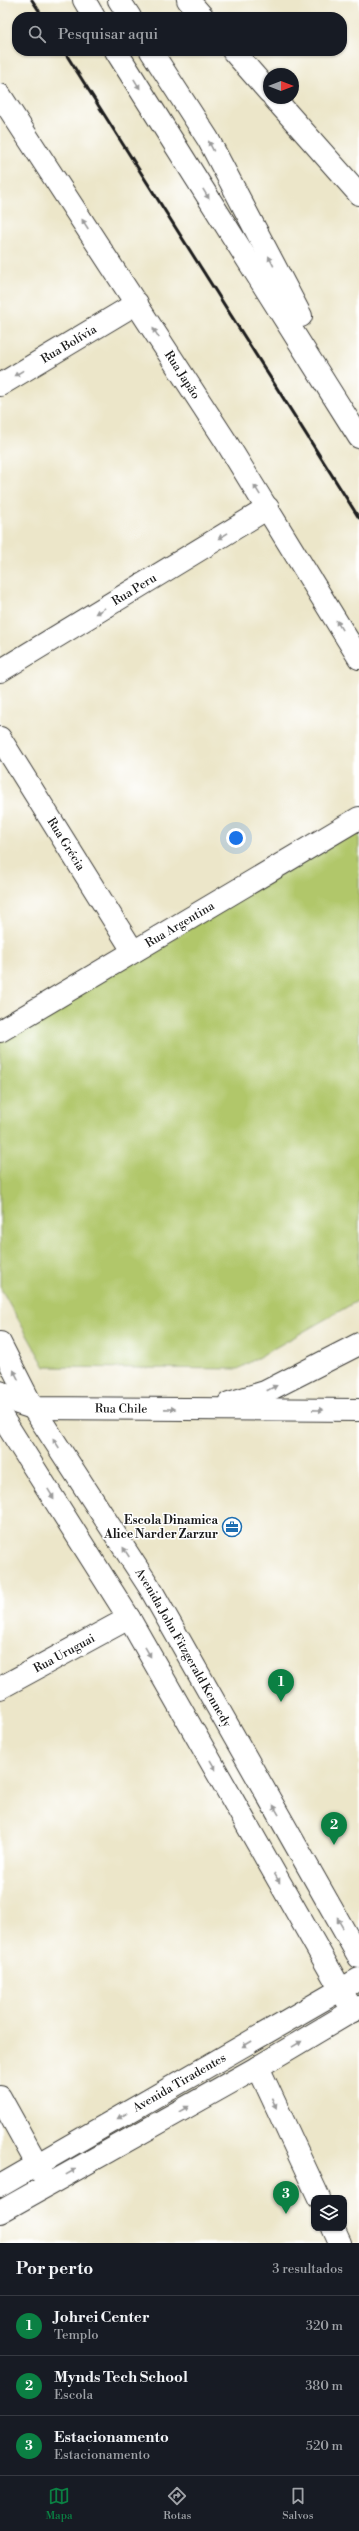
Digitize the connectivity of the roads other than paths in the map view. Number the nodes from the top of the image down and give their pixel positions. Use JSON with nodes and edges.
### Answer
{"nodes":[{"id":1,"x":84,"y":0,"type":"edge"},
{"id":2,"x":119,"y":0,"type":"edge"},
{"id":3,"x":188,"y":0,"type":"edge"},
{"id":4,"x":91,"y":12,"type":"edge"},
{"id":5,"x":127,"y":12,"type":"edge"},
{"id":6,"x":199,"y":12,"type":"edge"},
{"id":7,"x":119,"y":56,"type":"edge"},
{"id":8,"x":154,"y":56,"type":"edge"},
{"id":9,"x":237,"y":56,"type":"edge"},
{"id":10,"x":263,"y":85,"type":"edge"},
{"id":11,"x":0,"y":95,"type":"edge"},
{"id":12,"x":279,"y":104,"type":"edge"},
{"id":13,"x":359,"y":194,"type":"edge"},
{"id":14,"x":137,"y":303,"type":"junction"},
{"id":15,"x":0,"y":384,"type":"edge"},
{"id":16,"x":359,"y":416,"type":"edge"},
{"id":17,"x":359,"y":437,"type":"edge"},
{"id":18,"x":268,"y":508,"type":"junction"},
{"id":19,"x":359,"y":658,"type":"edge"},
{"id":20,"x":0,"y":671,"type":"edge"},
{"id":21,"x":0,"y":738,"type":"edge"},
{"id":22,"x":359,"y":818,"type":"edge"},
{"id":23,"x":133,"y":951,"type":"junction"},
{"id":24,"x":0,"y":1031,"type":"edge"},
{"id":25,"x":0,"y":1343,"type":"edge"},
{"id":26,"x":359,"y":1344,"type":"edge"},
{"id":27,"x":0,"y":1392,"type":"edge"},
{"id":28,"x":33,"y":1408,"type":"junction"},
{"id":29,"x":209,"y":1410,"type":"junction"},
{"id":30,"x":359,"y":1410,"type":"edge"},
{"id":31,"x":0,"y":1414,"type":"edge"},
{"id":32,"x":129,"y":1618,"type":"junction"},
{"id":33,"x":0,"y":1688,"type":"edge"},
{"id":34,"x":359,"y":1957,"type":"edge"},
{"id":35,"x":350,"y":1984,"type":"edge"},
{"id":36,"x":356,"y":2009,"type":"edge"},
{"id":37,"x":258,"y":2067,"type":"junction"},
{"id":38,"x":0,"y":2097,"type":"edge"},
{"id":39,"x":38,"y":2164,"type":"junction"},
{"id":40,"x":49,"y":2184,"type":"junction"},
{"id":41,"x":0,"y":2186,"type":"edge"},
{"id":42,"x":318,"y":2195,"type":"edge"},
{"id":43,"x":0,"y":2212,"type":"edge"},
{"id":44,"x":334,"y":2231,"type":"edge"},
{"id":45,"x":340,"y":2243,"type":"edge"}],
"edges":[{"from":1,"to":4,"type":"main road"},
{"from":2,"to":5,"type":"main road"},
{"from":3,"to":6,"type":"main road"},
{"from":7,"to":17,"type":"main road","one_way":true},
{"from":16,"to":8,"type":"main road","one_way":true},
{"from":9,"to":10,"type":"main road"},
{"from":14,"to":11,"type":"main road","name":"Rua Japão","one_way":true},
{"from":12,"to":13,"type":"main road"},
{"from":14,"to":15,"type":"main road","name":"Rua Bolívia","one_way":true},
{"from":18,"to":14,"type":"main road","name":"Rua Japão","one_way":true},
{"from":19,"to":18,"type":"main road","name":"Rua Japão","one_way":true},
{"from":18,"to":20,"type":"main road","name":"Rua Peru","one_way":true},
{"from":21,"to":23,"type":"main road","name":"Rua Grécia"},
{"from":22,"to":23,"type":"main road","name":"Rua Argentina"},
{"from":23,"to":24,"type":"main road","name":"Rua Argentina"},
{"from":28,"to":25,"type":"main road","name":"Avenida John Fitzgerald Kennedy","one_way":true},
{"from":29,"to":26,"type":"main road","name":"Rua Chile","one_way":true},
{"from":27,"to":28,"type":"main road"},
{"from":28,"to":29,"type":"main road","name":"Rua Chile","one_way":true},
{"from":34,"to":28,"type":"main road","name":"Avenida John Fitzgerald Kennedy","one_way":true},
{"from":29,"to":30,"type":"main road","name":"Rua Chile","one_way":true},
{"from":31,"to":32,"type":"main road","one_way":true},
{"from":32,"to":33,"type":"main road","name":"Rua Uruguai"},
{"from":32,"to":35,"type":"main road","one_way":true},
{"from":35,"to":36,"type":"main road"},
{"from":35,"to":39,"type":"main road","name":"Avenida Tiradentes","one_way":true},
{"from":37,"to":36,"type":"main road","name":"Avenida Tiradentes","one_way":true},
{"from":40,"to":37,"type":"main road","name":"Avenida Tiradentes","one_way":true},
{"from":37,"to":42,"type":"main road","one_way":true},
{"from":38,"to":39,"type":"main road"},
{"from":39,"to":40,"type":"main road"},
{"from":39,"to":41,"type":"main road","name":"Avenida Tiradentes"},
{"from":40,"to":43,"type":"main road","name":"Avenida Tiradentes"},
{"from":44,"to":45,"type":"main road"}]}
